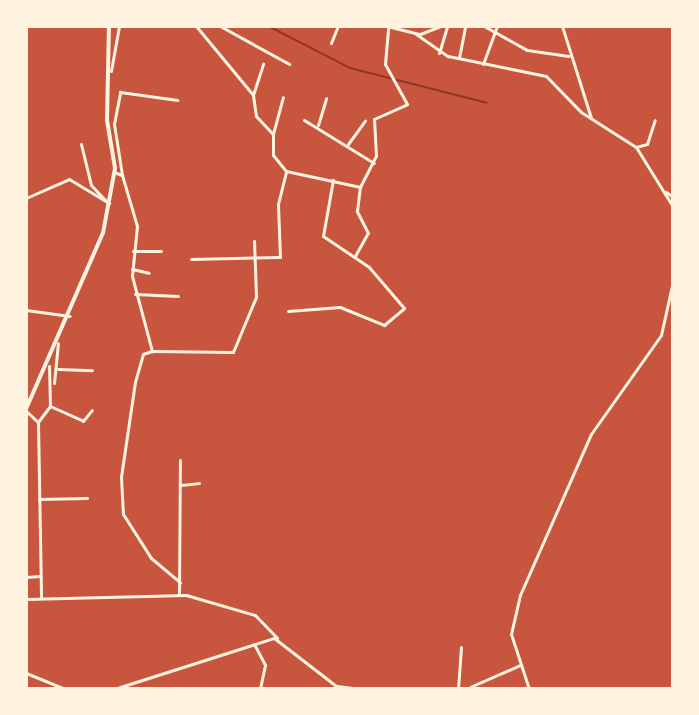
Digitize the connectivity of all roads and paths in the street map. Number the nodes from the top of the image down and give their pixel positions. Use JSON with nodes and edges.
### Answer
{"nodes":[{"id":1,"x":109,"y":26,"type":"edge"},
{"id":2,"x":119,"y":26,"type":"edge"},
{"id":3,"x":196,"y":26,"type":"edge"},
{"id":4,"x":220,"y":26,"type":"edge"},
{"id":5,"x":338,"y":26,"type":"edge"},
{"id":6,"x":388,"y":26,"type":"edge"},
{"id":7,"x":403,"y":26,"type":"edge"},
{"id":8,"x":441,"y":26,"type":"edge"},
{"id":9,"x":447,"y":26,"type":"edge"},
{"id":10,"x":465,"y":26,"type":"edge"},
{"id":11,"x":484,"y":26,"type":"edge"},
{"id":12,"x":497,"y":26,"type":"edge"},
{"id":13,"x":562,"y":26,"type":"edge"},
{"id":14,"x":405,"y":32,"type":"junction"},
{"id":15,"x":494,"y":32,"type":"junction"},
{"id":16,"x":416,"y":34,"type":"junction"},
{"id":17,"x":331,"y":43,"type":"dead end"},
{"id":18,"x":439,"y":53,"type":"junction"},
{"id":19,"x":569,"y":56,"type":"junction"},
{"id":20,"x":459,"y":58,"type":"junction"},
{"id":21,"x":263,"y":64,"type":"dead end"},
{"id":22,"x":289,"y":64,"type":"dead end"},
{"id":23,"x":483,"y":64,"type":"junction"},
{"id":24,"x":111,"y":71,"type":"junction"},
{"id":25,"x":253,"y":95,"type":"junction"},
{"id":26,"x":283,"y":97,"type":"dead end"},
{"id":27,"x":326,"y":98,"type":"dead end"},
{"id":28,"x":177,"y":100,"type":"dead end"},
{"id":29,"x":591,"y":118,"type":"junction"},
{"id":30,"x":304,"y":120,"type":"dead end"},
{"id":31,"x":655,"y":120,"type":"dead end"},
{"id":32,"x":365,"y":121,"type":"dead end"},
{"id":33,"x":318,"y":125,"type":"junction"},
{"id":34,"x":273,"y":134,"type":"junction"},
{"id":35,"x":81,"y":144,"type":"dead end"},
{"id":36,"x":348,"y":144,"type":"junction"},
{"id":37,"x":636,"y":147,"type":"junction"},
{"id":38,"x":374,"y":163,"type":"junction"},
{"id":39,"x":286,"y":171,"type":"junction"},
{"id":40,"x":114,"y":172,"type":"junction"},
{"id":41,"x":122,"y":175,"type":"junction"},
{"id":42,"x":333,"y":180,"type":"junction"},
{"id":43,"x":360,"y":187,"type":"junction"},
{"id":44,"x":666,"y":192,"type":"junction"},
{"id":45,"x":673,"y":197,"type":"edge"},
{"id":46,"x":26,"y":198,"type":"edge"},
{"id":47,"x":109,"y":203,"type":"junction"},
{"id":48,"x":673,"y":207,"type":"edge"},
{"id":49,"x":254,"y":241,"type":"dead end"},
{"id":50,"x":133,"y":251,"type":"junction"},
{"id":51,"x":161,"y":251,"type":"dead end"},
{"id":52,"x":355,"y":256,"type":"junction"},
{"id":53,"x":191,"y":259,"type":"dead end"},
{"id":54,"x":255,"y":259,"type":"junction"},
{"id":55,"x":132,"y":269,"type":"junction"},
{"id":56,"x":149,"y":273,"type":"dead end"},
{"id":57,"x":673,"y":281,"type":"edge"},
{"id":58,"x":135,"y":294,"type":"junction"},
{"id":59,"x":178,"y":296,"type":"dead end"},
{"id":60,"x":26,"y":310,"type":"edge"},
{"id":61,"x":288,"y":311,"type":"dead end"},
{"id":62,"x":70,"y":316,"type":"junction"},
{"id":63,"x":58,"y":343,"type":"junction"},
{"id":64,"x":152,"y":351,"type":"junction"},
{"id":65,"x":49,"y":366,"type":"junction"},
{"id":66,"x":58,"y":369,"type":"junction"},
{"id":67,"x":92,"y":370,"type":"dead end"},
{"id":68,"x":54,"y":383,"type":"junction"},
{"id":69,"x":50,"y":406,"type":"junction"},
{"id":70,"x":26,"y":410,"type":"edge"},
{"id":71,"x":92,"y":410,"type":"dead end"},
{"id":72,"x":38,"y":422,"type":"junction"},
{"id":73,"x":180,"y":460,"type":"dead end"},
{"id":74,"x":199,"y":483,"type":"dead end"},
{"id":75,"x":181,"y":485,"type":"junction"},
{"id":76,"x":87,"y":498,"type":"dead end"},
{"id":77,"x":39,"y":499,"type":"junction"},
{"id":78,"x":40,"y":576,"type":"junction"},
{"id":79,"x":26,"y":577,"type":"edge"},
{"id":80,"x":180,"y":582,"type":"junction"},
{"id":81,"x":179,"y":594,"type":"junction"},
{"id":82,"x":26,"y":599,"type":"edge"},
{"id":83,"x":41,"y":599,"type":"junction"},
{"id":84,"x":277,"y":638,"type":"junction"},
{"id":85,"x":254,"y":644,"type":"junction"},
{"id":86,"x":461,"y":647,"type":"dead end"},
{"id":87,"x":520,"y":665,"type":"junction"},
{"id":88,"x":26,"y":673,"type":"edge"},
{"id":89,"x":470,"y":687,"type":"dead end"},
{"id":90,"x":338,"y":688,"type":"edge"},
{"id":91,"x":65,"y":689,"type":"edge"},
{"id":92,"x":114,"y":689,"type":"edge"},
{"id":93,"x":260,"y":689,"type":"edge"},
{"id":94,"x":363,"y":689,"type":"edge"},
{"id":95,"x":458,"y":689,"type":"edge"},
{"id":96,"x":529,"y":689,"type":"edge"}],
"edges":[{"from":1,"to":24,"type":"main road"},
{"from":2,"to":24,"type":"street"},
{"from":3,"to":25,"type":"street"},
{"from":4,"to":22,"type":"street"},
{"from":5,"to":17,"type":"street"},
{"from":6,"to":14,"type":"street"},
{"from":6,"to":38,"type":"street"},
{"from":7,"to":14,"type":"street"},
{"from":8,"to":16,"type":"street"},
{"from":9,"to":18,"type":"street"},
{"from":10,"to":20,"type":"street"},
{"from":11,"to":15,"type":"street"},
{"from":12,"to":15,"type":"street"},
{"from":13,"to":19,"type":"street"},
{"from":14,"to":16,"type":"street"},
{"from":15,"to":19,"type":"street"},
{"from":15,"to":23,"type":"street"},
{"from":16,"to":18,"type":"street"},
{"from":18,"to":20,"type":"street"},
{"from":19,"to":29,"type":"street"},
{"from":20,"to":23,"type":"street"},
{"from":21,"to":25,"type":"street"},
{"from":23,"to":29,"type":"street"},
{"from":24,"to":40,"type":"main road"},
{"from":25,"to":34,"type":"street"},
{"from":26,"to":34,"type":"street"},
{"from":27,"to":33,"type":"street"},
{"from":28,"to":41,"type":"street"},
{"from":29,"to":37,"type":"street"},
{"from":30,"to":33,"type":"street"},
{"from":31,"to":37,"type":"street"},
{"from":32,"to":36,"type":"street"},
{"from":33,"to":36,"type":"street"},
{"from":34,"to":39,"type":"street"},
{"from":35,"to":47,"type":"street"},
{"from":36,"to":38,"type":"street"},
{"from":37,"to":44,"type":"street"},
{"from":38,"to":43,"type":"street"},
{"from":39,"to":42,"type":"street"},
{"from":39,"to":54,"type":"street"},
{"from":40,"to":41,"type":"street"},
{"from":40,"to":47,"type":"main road"},
{"from":41,"to":50,"type":"street"},
{"from":42,"to":43,"type":"street"},
{"from":42,"to":52,"type":"street"},
{"from":43,"to":52,"type":"street"},
{"from":44,"to":45,"type":"street"},
{"from":44,"to":48,"type":"street"},
{"from":46,"to":47,"type":"street"},
{"from":47,"to":62,"type":"main road"},
{"from":49,"to":54,"type":"street"},
{"from":50,"to":51,"type":"street"},
{"from":50,"to":55,"type":"street"},
{"from":52,"to":61,"type":"street"},
{"from":53,"to":54,"type":"street"},
{"from":54,"to":64,"type":"street"},
{"from":55,"to":56,"type":"street"},
{"from":55,"to":58,"type":"street"},
{"from":57,"to":87,"type":"street"},
{"from":58,"to":59,"type":"street"},
{"from":58,"to":64,"type":"street"},
{"from":60,"to":62,"type":"street"},
{"from":62,"to":63,"type":"main road"},
{"from":63,"to":65,"type":"main road"},
{"from":63,"to":66,"type":"street"},
{"from":64,"to":80,"type":"street"},
{"from":65,"to":68,"type":"street"},
{"from":65,"to":70,"type":"main road"},
{"from":66,"to":67,"type":"street"},
{"from":66,"to":68,"type":"street"},
{"from":68,"to":69,"type":"street"},
{"from":69,"to":71,"type":"street"},
{"from":69,"to":72,"type":"street"},
{"from":70,"to":72,"type":"street"},
{"from":72,"to":77,"type":"street"},
{"from":73,"to":75,"type":"street"},
{"from":74,"to":75,"type":"street"},
{"from":75,"to":80,"type":"street"},
{"from":76,"to":77,"type":"street"},
{"from":77,"to":78,"type":"street"},
{"from":78,"to":79,"type":"street"},
{"from":78,"to":83,"type":"street"},
{"from":80,"to":81,"type":"street"},
{"from":81,"to":83,"type":"street"},
{"from":81,"to":84,"type":"street"},
{"from":82,"to":83,"type":"street"},
{"from":84,"to":85,"type":"street"},
{"from":84,"to":90,"type":"street"},
{"from":85,"to":92,"type":"street"},
{"from":85,"to":93,"type":"street"},
{"from":86,"to":95,"type":"street"},
{"from":87,"to":89,"type":"street"},
{"from":87,"to":96,"type":"street"},
{"from":88,"to":91,"type":"street"},
{"from":90,"to":94,"type":"street"}]}
